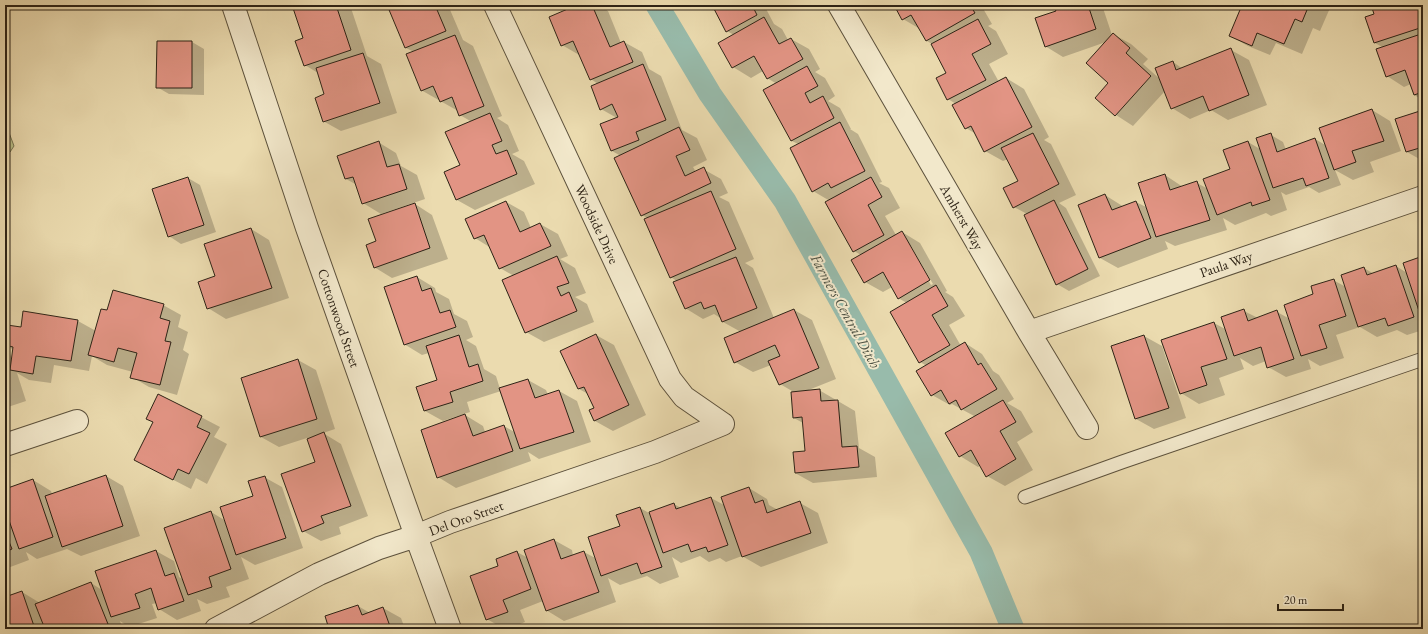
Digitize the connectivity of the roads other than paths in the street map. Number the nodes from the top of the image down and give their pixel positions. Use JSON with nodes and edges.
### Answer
{"nodes":[{"id":1,"x":233,"y":5,"type":"edge"},
{"id":2,"x":495,"y":5,"type":"edge"},
{"id":3,"x":839,"y":5,"type":"edge"},
{"id":4,"x":1423,"y":197,"type":"edge"},
{"id":5,"x":1029,"y":332,"type":"junction"},
{"id":6,"x":1423,"y":359,"type":"edge"},
{"id":7,"x":77,"y":421,"type":"dead end"},
{"id":8,"x":723,"y":424,"type":"joint"},
{"id":9,"x":1087,"y":428,"type":"dead end"},
{"id":10,"x":5,"y":445,"type":"edge"},
{"id":11,"x":1025,"y":497,"type":"dead end"},
{"id":12,"x":416,"y":536,"type":"junction"},
{"id":13,"x":216,"y":629,"type":"edge"},
{"id":14,"x":450,"y":629,"type":"edge"}],
"edges":[{"from":1,"to":12,"type":"street","name":"Cottonwood Street"},
{"from":2,"to":8,"type":"street","name":"Woodside Drive"},
{"from":3,"to":5,"type":"street","name":"Amherst Way"},
{"from":4,"to":5,"type":"street","name":"Paula Way"},
{"from":5,"to":9,"type":"street","name":"Amherst Way"},
{"from":6,"to":11,"type":"lane"},
{"from":7,"to":10,"type":"street"},
{"from":8,"to":12,"type":"street","name":"Del Oro Street"},
{"from":12,"to":13,"type":"street","name":"Del Oro Street"},
{"from":12,"to":14,"type":"street","name":"Cottonwood Street"}]}
